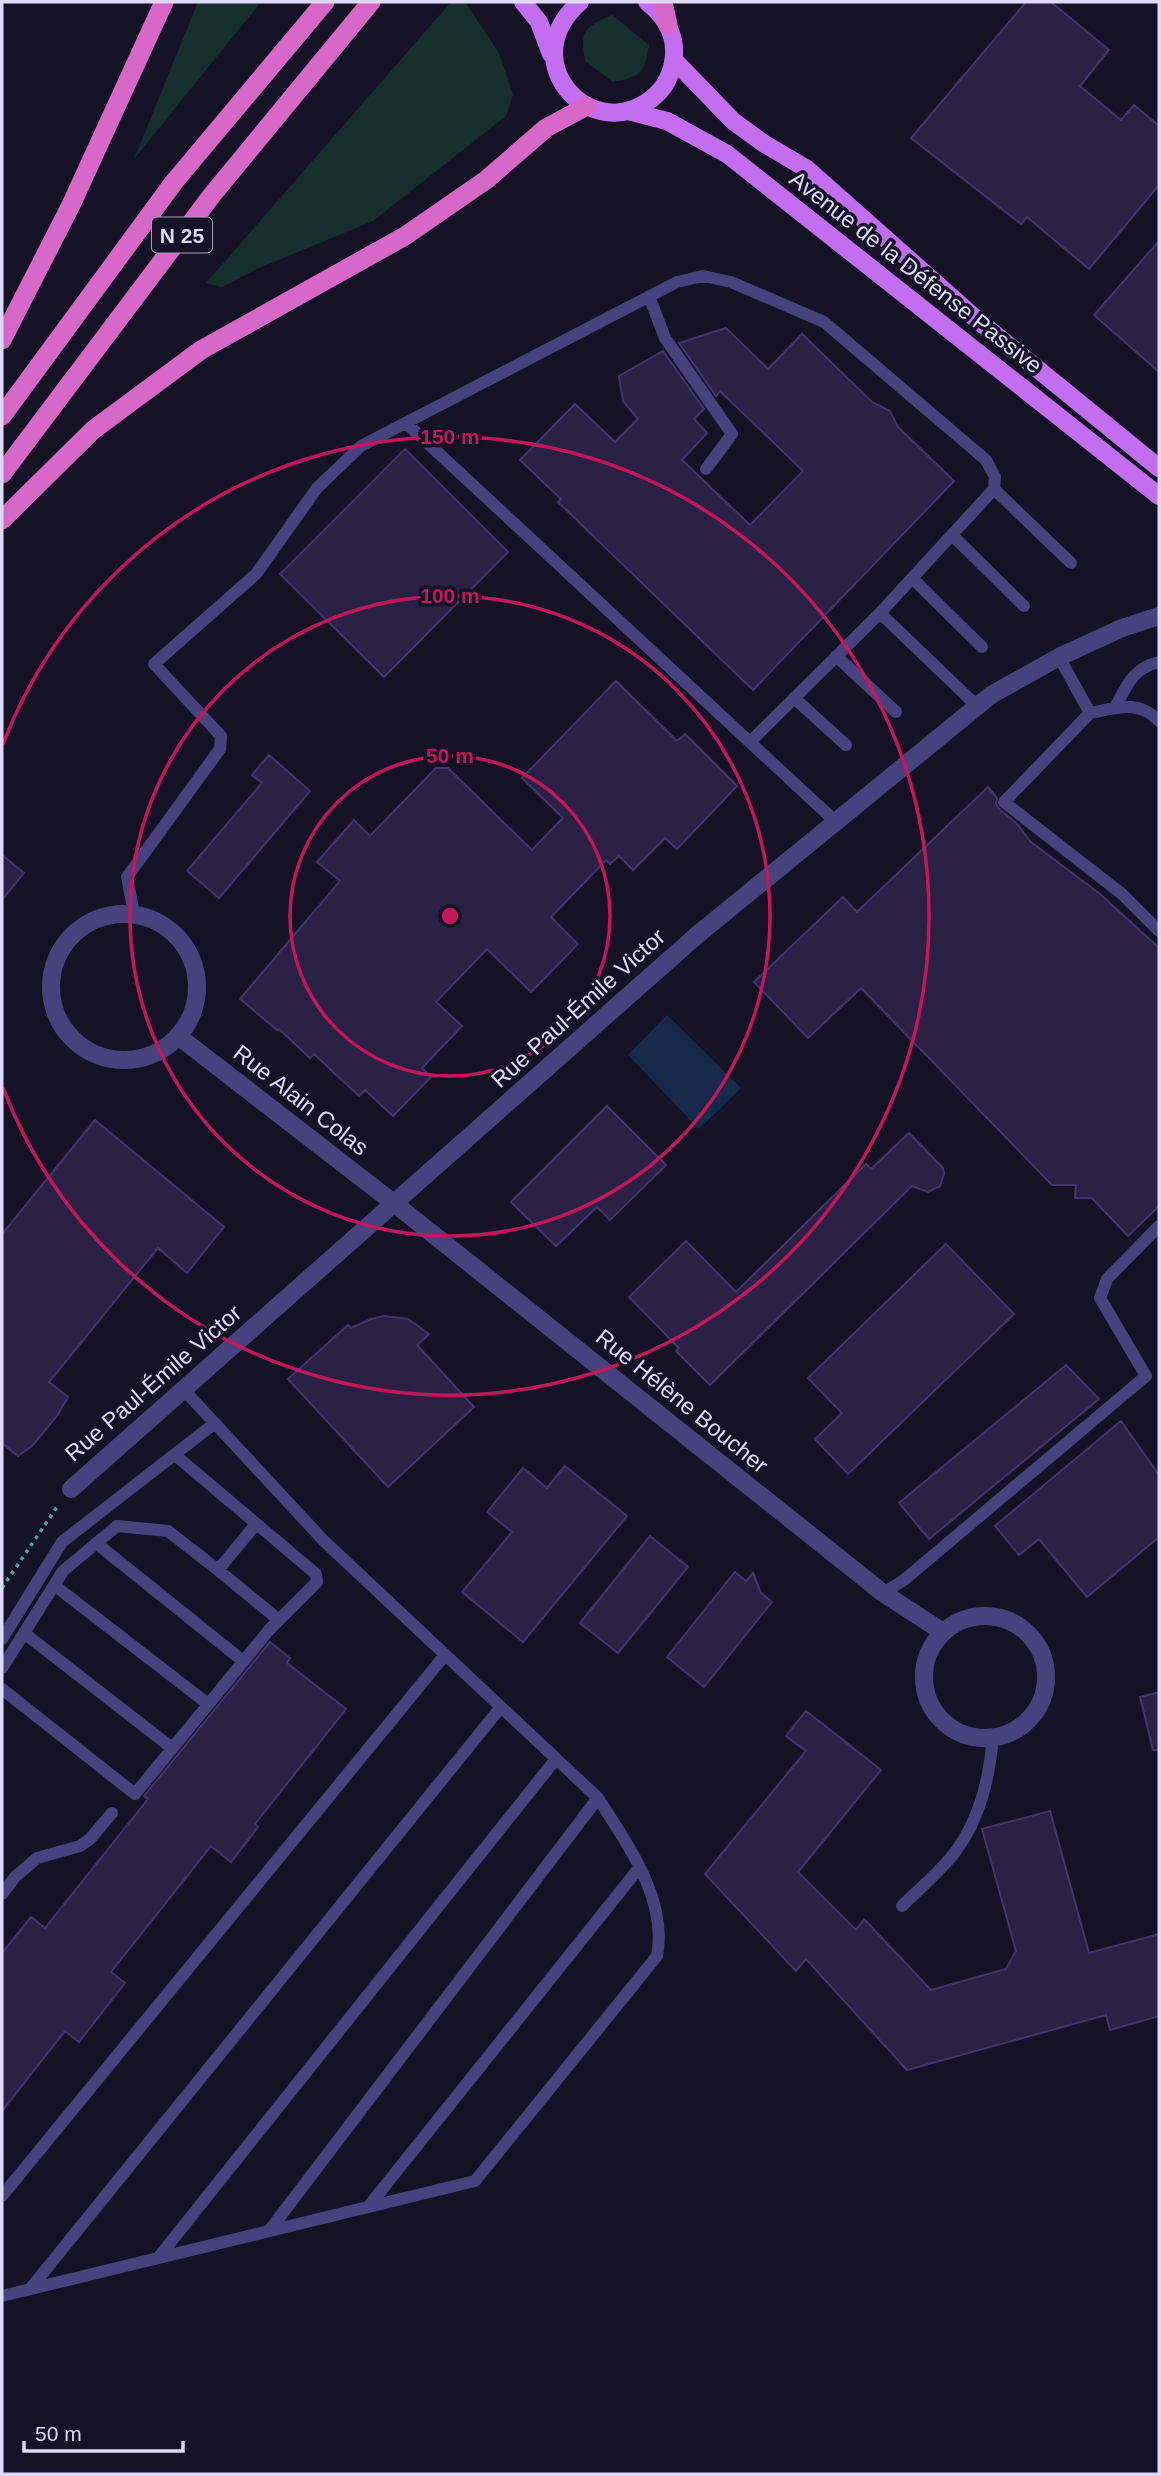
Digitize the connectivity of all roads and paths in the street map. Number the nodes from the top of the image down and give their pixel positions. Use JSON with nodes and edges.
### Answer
{"nodes":[{"id":1,"x":164,"y":2,"type":"edge"},
{"id":2,"x":325,"y":2,"type":"edge"},
{"id":3,"x":370,"y":2,"type":"edge"},
{"id":4,"x":523,"y":2,"type":"edge"},
{"id":5,"x":580,"y":2,"type":"edge"},
{"id":6,"x":647,"y":2,"type":"edge"},
{"id":7,"x":663,"y":2,"type":"edge"},
{"id":8,"x":668,"y":25,"type":"junction"},
{"id":9,"x":553,"y":59,"type":"junction"},
{"id":10,"x":674,"y":60,"type":"junction"},
{"id":11,"x":587,"y":106,"type":"junction"},
{"id":12,"x":628,"y":111,"type":"junction"},
{"id":13,"x":649,"y":296,"type":"junction"},
{"id":14,"x":2,"y":340,"type":"edge"},
{"id":15,"x":2,"y":416,"type":"edge"},
{"id":16,"x":406,"y":424,"type":"junction"},
{"id":17,"x":1159,"y":468,"type":"edge"},
{"id":18,"x":706,"y":469,"type":"dead end"},
{"id":19,"x":2,"y":474,"type":"edge"},
{"id":20,"x":994,"y":489,"type":"junction"},
{"id":21,"x":1159,"y":496,"type":"edge"},
{"id":22,"x":2,"y":520,"type":"edge"},
{"id":23,"x":952,"y":535,"type":"junction"},
{"id":24,"x":1071,"y":563,"type":"dead end"},
{"id":25,"x":912,"y":578,"type":"junction"},
{"id":26,"x":1024,"y":606,"type":"dead end"},
{"id":27,"x":880,"y":613,"type":"junction"},
{"id":28,"x":1158,"y":616,"type":"edge"},
{"id":29,"x":982,"y":647,"type":"dead end"},
{"id":30,"x":836,"y":656,"type":"junction"},
{"id":31,"x":1059,"y":657,"type":"junction"},
{"id":32,"x":1159,"y":662,"type":"edge"},
{"id":33,"x":794,"y":698,"type":"junction"},
{"id":34,"x":977,"y":706,"type":"junction"},
{"id":35,"x":1115,"y":708,"type":"junction"},
{"id":36,"x":896,"y":712,"type":"dead end"},
{"id":37,"x":1090,"y":713,"type":"junction"},
{"id":38,"x":1159,"y":721,"type":"edge"},
{"id":39,"x":751,"y":741,"type":"junction"},
{"id":40,"x":846,"y":745,"type":"dead end"},
{"id":41,"x":836,"y":821,"type":"junction"},
{"id":42,"x":134,"y":914,"type":"junction"},
{"id":43,"x":1159,"y":931,"type":"edge"},
{"id":44,"x":178,"y":1036,"type":"junction"},
{"id":45,"x":395,"y":1203,"type":"junction"},
{"id":46,"x":1159,"y":1226,"type":"edge"},
{"id":47,"x":183,"y":1389,"type":"junction"},
{"id":48,"x":215,"y":1423,"type":"junction"},
{"id":49,"x":175,"y":1455,"type":"junction"},
{"id":50,"x":71,"y":1489,"type":"joint"},
{"id":51,"x":256,"y":1524,"type":"junction"},
{"id":52,"x":96,"y":1543,"type":"junction"},
{"id":53,"x":218,"y":1570,"type":"junction"},
{"id":54,"x":54,"y":1585,"type":"junction"},
{"id":55,"x":2,"y":1588,"type":"edge"},
{"id":56,"x":883,"y":1592,"type":"junction"},
{"id":57,"x":279,"y":1620,"type":"junction"},
{"id":58,"x":943,"y":1632,"type":"junction"},
{"id":59,"x":23,"y":1633,"type":"junction"},
{"id":60,"x":2,"y":1639,"type":"edge"},
{"id":61,"x":445,"y":1655,"type":"junction"},
{"id":62,"x":243,"y":1661,"type":"junction"},
{"id":63,"x":2,"y":1668,"type":"edge"},
{"id":64,"x":2,"y":1689,"type":"edge"},
{"id":65,"x":208,"y":1704,"type":"junction"},
{"id":66,"x":501,"y":1707,"type":"junction"},
{"id":67,"x":993,"y":1738,"type":"junction"},
{"id":68,"x":172,"y":1748,"type":"junction"},
{"id":69,"x":556,"y":1759,"type":"junction"},
{"id":70,"x":598,"y":1798,"type":"junction"},
{"id":71,"x":112,"y":1813,"type":"dead end"},
{"id":72,"x":639,"y":1868,"type":"junction"},
{"id":73,"x":2,"y":1894,"type":"edge"},
{"id":74,"x":902,"y":1906,"type":"dead end"},
{"id":75,"x":2,"y":2196,"type":"edge"},
{"id":76,"x":368,"y":2207,"type":"junction"},
{"id":77,"x":269,"y":2231,"type":"junction"},
{"id":78,"x":158,"y":2258,"type":"junction"},
{"id":79,"x":30,"y":2289,"type":"junction"},
{"id":80,"x":2,"y":2296,"type":"edge"}],
"edges":[{"from":1,"to":14,"type":"highway"},
{"from":2,"to":15,"type":"highway","number":"N 25"},
{"from":3,"to":19,"type":"highway","number":"N 25"},
{"from":4,"to":9,"type":"main road"},
{"from":5,"to":9,"type":"main road"},
{"from":6,"to":8,"type":"main road"},
{"from":7,"to":8,"type":"highway"},
{"from":8,"to":10,"type":"main road"},
{"from":9,"to":11,"type":"main road"},
{"from":10,"to":12,"type":"main road"},
{"from":10,"to":17,"type":"main road","name":"Avenue de la Défense Passive"},
{"from":11,"to":12,"type":"main road","name":"Avenue de la Défense Passive"},
{"from":11,"to":22,"type":"highway"},
{"from":12,"to":21,"type":"main road","name":"Avenue de la Défense Passive"},
{"from":13,"to":16,"type":"lane"},
{"from":13,"to":18,"type":"lane"},
{"from":13,"to":20,"type":"lane"},
{"from":16,"to":39,"type":"lane"},
{"from":16,"to":42,"type":"lane"},
{"from":20,"to":23,"type":"lane"},
{"from":20,"to":24,"type":"lane"},
{"from":23,"to":25,"type":"lane"},
{"from":23,"to":26,"type":"lane"},
{"from":25,"to":27,"type":"lane"},
{"from":25,"to":29,"type":"lane"},
{"from":27,"to":30,"type":"lane"},
{"from":27,"to":34,"type":"lane"},
{"from":28,"to":31,"type":"street","name":"Rue Paul-Émile Victor"},
{"from":30,"to":33,"type":"lane"},
{"from":30,"to":36,"type":"lane"},
{"from":31,"to":34,"type":"street","name":"Rue Paul-Émile Victor"},
{"from":31,"to":37,"type":"lane"},
{"from":32,"to":35,"type":"lane"},
{"from":33,"to":39,"type":"lane"},
{"from":33,"to":40,"type":"lane"},
{"from":34,"to":41,"type":"street","name":"Rue Paul-Émile Victor"},
{"from":35,"to":37,"type":"lane"},
{"from":35,"to":38,"type":"lane"},
{"from":37,"to":43,"type":"lane"},
{"from":39,"to":41,"type":"lane"},
{"from":41,"to":45,"type":"street","name":"Rue Paul-Émile Victor"},
{"from":42,"to":44,"type":"street"},
{"from":42,"to":44,"type":"street"},
{"from":44,"to":45,"type":"street","name":"Rue Alain Colas"},
{"from":45,"to":47,"type":"street","name":"Rue Paul-Émile Victor"},
{"from":45,"to":56,"type":"street","name":"Rue Hélène Boucher"},
{"from":46,"to":56,"type":"lane"},
{"from":47,"to":48,"type":"lane"},
{"from":47,"to":50,"type":"street","name":"Rue Paul-Émile Victor"},
{"from":48,"to":49,"type":"lane"},
{"from":48,"to":61,"type":"lane"},
{"from":49,"to":51,"type":"lane"},
{"from":49,"to":60,"type":"lane"},
{"from":50,"to":55,"type":"path"},
{"from":51,"to":53,"type":"lane"},
{"from":51,"to":57,"type":"lane"},
{"from":52,"to":53,"type":"lane"},
{"from":52,"to":54,"type":"lane"},
{"from":52,"to":62,"type":"lane"},
{"from":53,"to":57,"type":"lane"},
{"from":54,"to":59,"type":"lane"},
{"from":54,"to":65,"type":"lane"},
{"from":56,"to":58,"type":"street","name":"Rue Hélène Boucher"},
{"from":57,"to":62,"type":"lane"},
{"from":58,"to":67,"type":"street"},
{"from":58,"to":67,"type":"street"},
{"from":59,"to":63,"type":"lane"},
{"from":59,"to":68,"type":"lane"},
{"from":61,"to":66,"type":"lane"},
{"from":61,"to":75,"type":"lane"},
{"from":62,"to":65,"type":"lane"},
{"from":64,"to":68,"type":"lane"},
{"from":65,"to":68,"type":"lane"},
{"from":66,"to":69,"type":"lane"},
{"from":66,"to":79,"type":"lane"},
{"from":67,"to":74,"type":"lane"},
{"from":69,"to":70,"type":"lane"},
{"from":69,"to":78,"type":"lane"},
{"from":70,"to":72,"type":"lane"},
{"from":70,"to":77,"type":"lane"},
{"from":71,"to":73,"type":"lane"},
{"from":72,"to":76,"type":"lane"},
{"from":72,"to":76,"type":"lane"},
{"from":76,"to":77,"type":"lane"},
{"from":77,"to":78,"type":"lane"},
{"from":78,"to":79,"type":"lane"},
{"from":79,"to":80,"type":"lane"}]}
